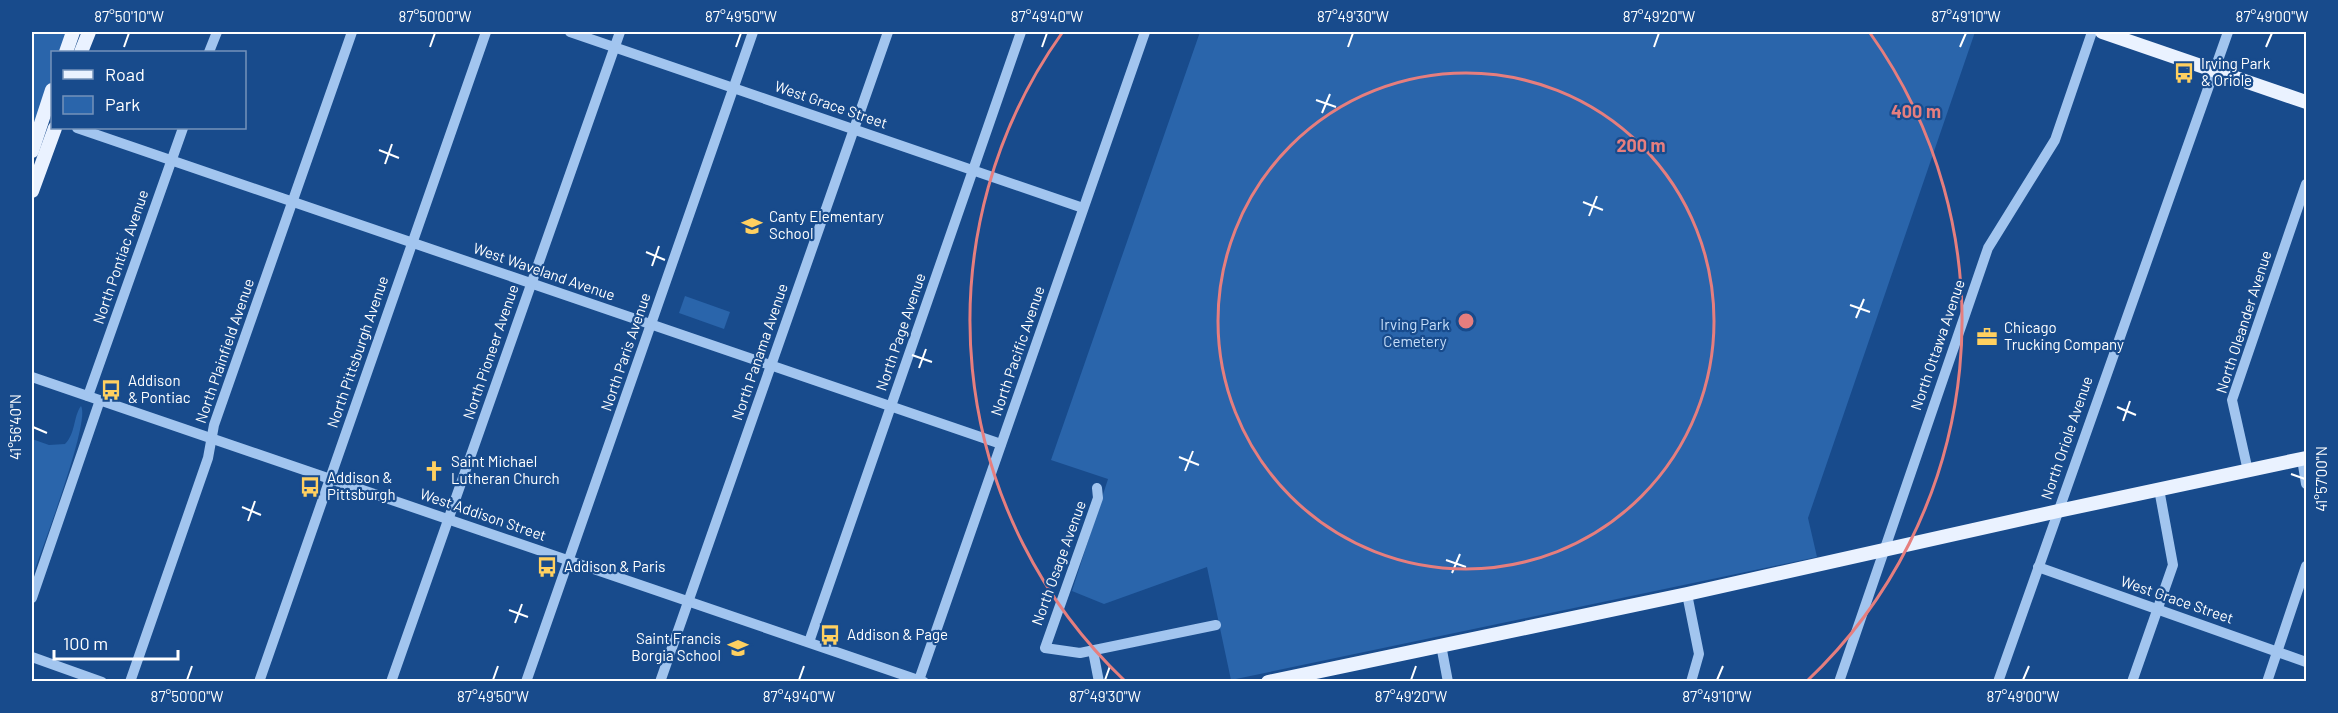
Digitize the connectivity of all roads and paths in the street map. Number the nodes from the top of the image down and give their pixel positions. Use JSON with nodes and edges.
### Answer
{"nodes":[{"id":1,"x":73,"y":32,"type":"edge"},
{"id":2,"x":89,"y":32,"type":"edge"},
{"id":3,"x":217,"y":32,"type":"edge"},
{"id":4,"x":352,"y":32,"type":"edge"},
{"id":5,"x":486,"y":32,"type":"edge"},
{"id":6,"x":570,"y":32,"type":"edge"},
{"id":7,"x":620,"y":32,"type":"edge"},
{"id":8,"x":753,"y":32,"type":"edge"},
{"id":9,"x":888,"y":32,"type":"edge"},
{"id":10,"x":1021,"y":32,"type":"edge"},
{"id":11,"x":1145,"y":32,"type":"edge"},
{"id":12,"x":2092,"y":32,"type":"edge"},
{"id":13,"x":2102,"y":32,"type":"edge"},
{"id":14,"x":2228,"y":32,"type":"edge"},
{"id":15,"x":614,"y":47,"type":"junction"},
{"id":16,"x":66,"y":51,"type":"edge"},
{"id":17,"x":81,"y":51,"type":"edge"},
{"id":18,"x":209,"y":51,"type":"edge"},
{"id":19,"x":2213,"y":70,"type":"junction"},
{"id":20,"x":734,"y":88,"type":"junction"},
{"id":21,"x":51,"y":97,"type":"edge"},
{"id":22,"x":2307,"y":102,"type":"edge"},
{"id":23,"x":48,"y":118,"type":"edge"},
{"id":24,"x":55,"y":129,"type":"edge"},
{"id":25,"x":80,"y":129,"type":"edge"},
{"id":26,"x":183,"y":129,"type":"edge"},
{"id":27,"x":854,"y":129,"type":"junction"},
{"id":28,"x":32,"y":151,"type":"edge"},
{"id":29,"x":171,"y":160,"type":"junction"},
{"id":30,"x":973,"y":170,"type":"junction"},
{"id":31,"x":2307,"y":184,"type":"edge"},
{"id":32,"x":32,"y":191,"type":"edge"},
{"id":33,"x":292,"y":201,"type":"junction"},
{"id":34,"x":1083,"y":208,"type":"junction"},
{"id":35,"x":412,"y":242,"type":"junction"},
{"id":36,"x":531,"y":283,"type":"junction"},
{"id":37,"x":651,"y":324,"type":"junction"},
{"id":38,"x":771,"y":366,"type":"junction"},
{"id":39,"x":32,"y":377,"type":"edge"},
{"id":40,"x":88,"y":396,"type":"junction"},
{"id":41,"x":100,"y":400,"type":"junction"},
{"id":42,"x":891,"y":406,"type":"junction"},
{"id":43,"x":212,"y":438,"type":"junction"},
{"id":44,"x":1001,"y":444,"type":"junction"},
{"id":45,"x":2304,"y":458,"type":"edge"},
{"id":46,"x":2248,"y":471,"type":"junction"},
{"id":47,"x":330,"y":479,"type":"junction"},
{"id":48,"x":2307,"y":484,"type":"edge"},
{"id":49,"x":1097,"y":488,"type":"dead end"},
{"id":50,"x":2158,"y":489,"type":"junction"},
{"id":51,"x":2058,"y":511,"type":"junction"},
{"id":52,"x":448,"y":520,"type":"junction"},
{"id":53,"x":1884,"y":551,"type":"junction"},
{"id":54,"x":568,"y":560,"type":"junction"},
{"id":55,"x":2307,"y":566,"type":"edge"},
{"id":56,"x":2038,"y":567,"type":"junction"},
{"id":57,"x":1687,"y":594,"type":"junction"},
{"id":58,"x":32,"y":598,"type":"edge"},
{"id":59,"x":688,"y":601,"type":"junction"},
{"id":60,"x":2157,"y":609,"type":"junction"},
{"id":61,"x":1216,"y":625,"type":"dead end"},
{"id":62,"x":809,"y":642,"type":"junction"},
{"id":63,"x":1441,"y":645,"type":"junction"},
{"id":64,"x":1093,"y":651,"type":"junction"},
{"id":65,"x":2278,"y":651,"type":"junction"},
{"id":66,"x":32,"y":657,"type":"edge"},
{"id":67,"x":2307,"y":662,"type":"edge"},
{"id":68,"x":102,"y":681,"type":"edge"},
{"id":69,"x":130,"y":681,"type":"edge"},
{"id":70,"x":259,"y":681,"type":"edge"},
{"id":71,"x":391,"y":681,"type":"edge"},
{"id":72,"x":526,"y":681,"type":"edge"},
{"id":73,"x":660,"y":681,"type":"edge"},
{"id":74,"x":921,"y":681,"type":"edge"},
{"id":75,"x":1099,"y":681,"type":"edge"},
{"id":76,"x":1268,"y":681,"type":"edge"},
{"id":77,"x":1448,"y":681,"type":"edge"},
{"id":78,"x":1691,"y":681,"type":"edge"},
{"id":79,"x":1839,"y":681,"type":"edge"},
{"id":80,"x":1998,"y":681,"type":"edge"},
{"id":81,"x":2132,"y":681,"type":"edge"},
{"id":82,"x":2267,"y":681,"type":"edge"}],
"edges":[{"from":1,"to":16,"type":"main road"},
{"from":2,"to":17,"type":"main road"},
{"from":3,"to":18,"type":"street"},
{"from":4,"to":33,"type":"street","name":"North Plainfield Avenue"},
{"from":5,"to":35,"type":"street","name":"North Pittsburgh Avenue"},
{"from":6,"to":15,"type":"street","name":"West Grace Street"},
{"from":7,"to":15,"type":"street","name":"North Pioneer Avenue"},
{"from":8,"to":20,"type":"street","name":"North Paris Avenue"},
{"from":9,"to":27,"type":"street","name":"North Panama Avenue"},
{"from":10,"to":30,"type":"street","name":"North Page Avenue"},
{"from":11,"to":34,"type":"street","name":"North Pacific Avenue"},
{"from":12,"to":53,"type":"street","name":"North Ottawa Avenue"},
{"from":13,"to":19,"type":"main road"},
{"from":14,"to":19,"type":"street","name":"North Oriole Avenue"},
{"from":15,"to":20,"type":"street","name":"West Grace Street"},
{"from":15,"to":36,"type":"street","name":"North Pioneer Avenue"},
{"from":19,"to":22,"type":"main road"},
{"from":19,"to":51,"type":"street","name":"North Oriole Avenue"},
{"from":20,"to":27,"type":"street","name":"West Grace Street"},
{"from":20,"to":37,"type":"street","name":"North Paris Avenue"},
{"from":21,"to":23,"type":"main road"},
{"from":23,"to":28,"type":"main road"},
{"from":24,"to":32,"type":"main road"},
{"from":25,"to":29,"type":"street","name":"West Waveland Avenue"},
{"from":26,"to":29,"type":"street","name":"North Pontiac Avenue"},
{"from":27,"to":30,"type":"street","name":"West Grace Street"},
{"from":27,"to":38,"type":"street","name":"North Panama Avenue"},
{"from":29,"to":33,"type":"street","name":"West Waveland Avenue"},
{"from":29,"to":40,"type":"street","name":"North Pontiac Avenue"},
{"from":30,"to":34,"type":"street","name":"West Grace Street"},
{"from":30,"to":42,"type":"street","name":"North Page Avenue"},
{"from":31,"to":46,"type":"street","name":"North Oleander Avenue"},
{"from":33,"to":35,"type":"street","name":"West Waveland Avenue"},
{"from":33,"to":43,"type":"street","name":"North Plainfield Avenue"},
{"from":34,"to":44,"type":"street","name":"North Pacific Avenue"},
{"from":35,"to":36,"type":"street","name":"West Waveland Avenue"},
{"from":35,"to":47,"type":"street","name":"North Pittsburgh Avenue"},
{"from":36,"to":37,"type":"street","name":"West Waveland Avenue"},
{"from":36,"to":52,"type":"street","name":"North Pioneer Avenue"},
{"from":37,"to":38,"type":"street","name":"West Waveland Avenue"},
{"from":37,"to":54,"type":"street","name":"North Paris Avenue"},
{"from":38,"to":42,"type":"street","name":"West Waveland Avenue"},
{"from":38,"to":59,"type":"street","name":"North Panama Avenue"},
{"from":39,"to":40,"type":"street","name":"West Addison Street"},
{"from":40,"to":41,"type":"street","name":"West Addison Street"},
{"from":41,"to":43,"type":"street","name":"West Addison Street"},
{"from":41,"to":58,"type":"street"},
{"from":42,"to":44,"type":"street","name":"West Waveland Avenue"},
{"from":42,"to":62,"type":"street","name":"North Page Avenue"},
{"from":43,"to":47,"type":"street","name":"West Addison Street"},
{"from":43,"to":69,"type":"street","name":"North Plainfield Avenue"},
{"from":44,"to":74,"type":"street","name":"North Pacific Avenue"},
{"from":45,"to":46,"type":"main road"},
{"from":45,"to":48,"type":"street"},
{"from":46,"to":50,"type":"main road"},
{"from":47,"to":52,"type":"street","name":"West Addison Street"},
{"from":47,"to":70,"type":"street","name":"North Pittsburgh Avenue"},
{"from":49,"to":64,"type":"street","name":"North Osage Avenue"},
{"from":50,"to":51,"type":"main road"},
{"from":50,"to":60,"type":"street"},
{"from":51,"to":53,"type":"main road"},
{"from":51,"to":56,"type":"street","name":"North Oriole Avenue"},
{"from":52,"to":54,"type":"street","name":"West Addison Street"},
{"from":52,"to":71,"type":"street","name":"North Pioneer Avenue"},
{"from":53,"to":57,"type":"main road"},
{"from":53,"to":79,"type":"street","name":"North Ottawa Avenue"},
{"from":54,"to":59,"type":"street","name":"West Addison Street"},
{"from":54,"to":72,"type":"street","name":"North Paris Avenue"},
{"from":55,"to":65,"type":"street"},
{"from":56,"to":60,"type":"street","name":"West Grace Street"},
{"from":56,"to":80,"type":"street","name":"North Oriole Avenue"},
{"from":57,"to":63,"type":"main road"},
{"from":57,"to":78,"type":"street"},
{"from":59,"to":62,"type":"street","name":"West Addison Street"},
{"from":59,"to":73,"type":"street","name":"North Panama Avenue"},
{"from":60,"to":65,"type":"street","name":"West Grace Street"},
{"from":60,"to":81,"type":"street"},
{"from":61,"to":64,"type":"street"},
{"from":62,"to":74,"type":"street","name":"West Addison Street"},
{"from":63,"to":76,"type":"main road"},
{"from":63,"to":77,"type":"street"},
{"from":64,"to":75,"type":"street"},
{"from":65,"to":67,"type":"street","name":"West Grace Street"},
{"from":65,"to":82,"type":"street"},
{"from":66,"to":68,"type":"street"}]}
